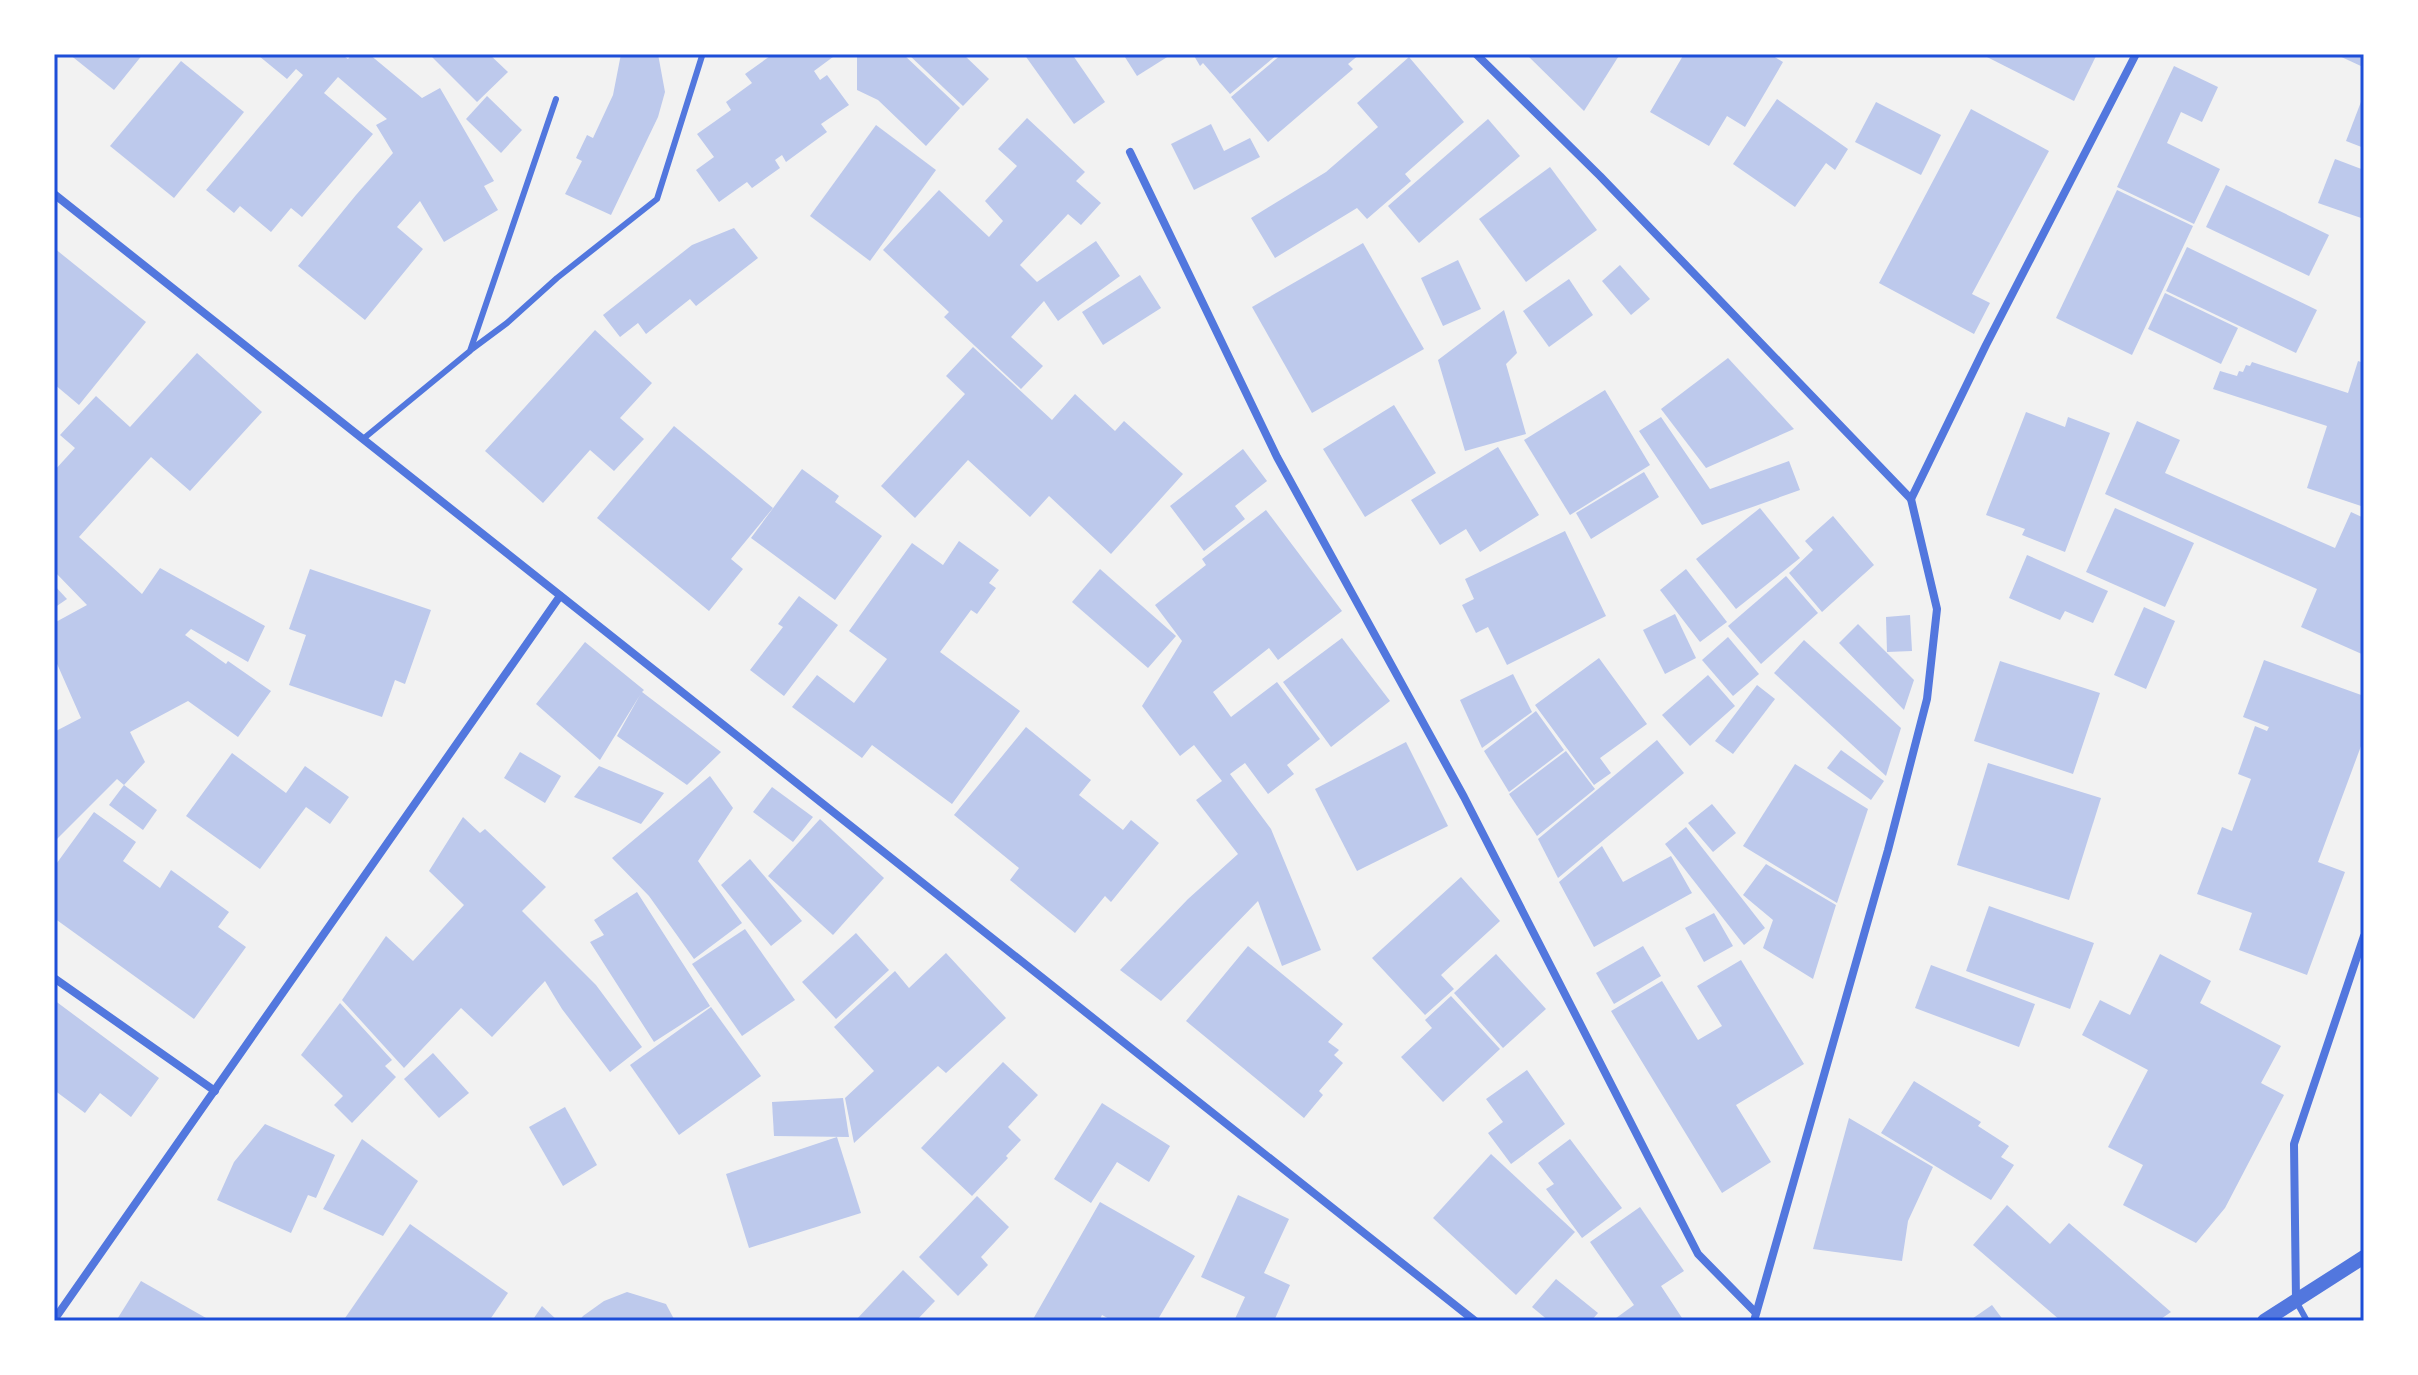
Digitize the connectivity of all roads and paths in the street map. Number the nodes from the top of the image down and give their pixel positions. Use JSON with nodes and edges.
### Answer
{"nodes":[{"id":1,"x":1476,"y":54,"type":"edge"},
{"id":2,"x":2136,"y":54,"type":"edge"},
{"id":3,"x":702,"y":56,"type":"dead end"},
{"id":4,"x":556,"y":99,"type":"dead end"},
{"id":5,"x":1130,"y":152,"type":"dead end"},
{"id":6,"x":54,"y":194,"type":"edge"},
{"id":7,"x":470,"y":351,"type":"junction"},
{"id":8,"x":363,"y":439,"type":"junction"},
{"id":9,"x":1911,"y":499,"type":"junction"},
{"id":10,"x":560,"y":596,"type":"junction"},
{"id":11,"x":2364,"y":936,"type":"edge"},
{"id":12,"x":54,"y":978,"type":"edge"},
{"id":13,"x":215,"y":1091,"type":"junction"},
{"id":14,"x":2364,"y":1257,"type":"edge"},
{"id":15,"x":2296,"y":1301,"type":"junction"},
{"id":16,"x":1755,"y":1317,"type":"edge"},
{"id":17,"x":54,"y":1320,"type":"edge"},
{"id":18,"x":1475,"y":1321,"type":"edge"},
{"id":19,"x":2264,"y":1321,"type":"edge"},
{"id":20,"x":2307,"y":1321,"type":"edge"}],
"edges":[{"from":1,"to":9,"type":"street"},
{"from":2,"to":9,"type":"street"},
{"from":3,"to":7,"type":"lane"},
{"from":4,"to":7,"type":"lane"},
{"from":5,"to":16,"type":"street"},
{"from":6,"to":8,"type":"street"},
{"from":7,"to":8,"type":"lane"},
{"from":8,"to":10,"type":"street"},
{"from":9,"to":16,"type":"street"},
{"from":10,"to":13,"type":"street"},
{"from":10,"to":18,"type":"street"},
{"from":11,"to":15,"type":"street"},
{"from":12,"to":13,"type":"street"},
{"from":13,"to":17,"type":"street"},
{"from":14,"to":15,"type":"street"},
{"from":15,"to":19,"type":"street"},
{"from":15,"to":20,"type":"lane"}]}
